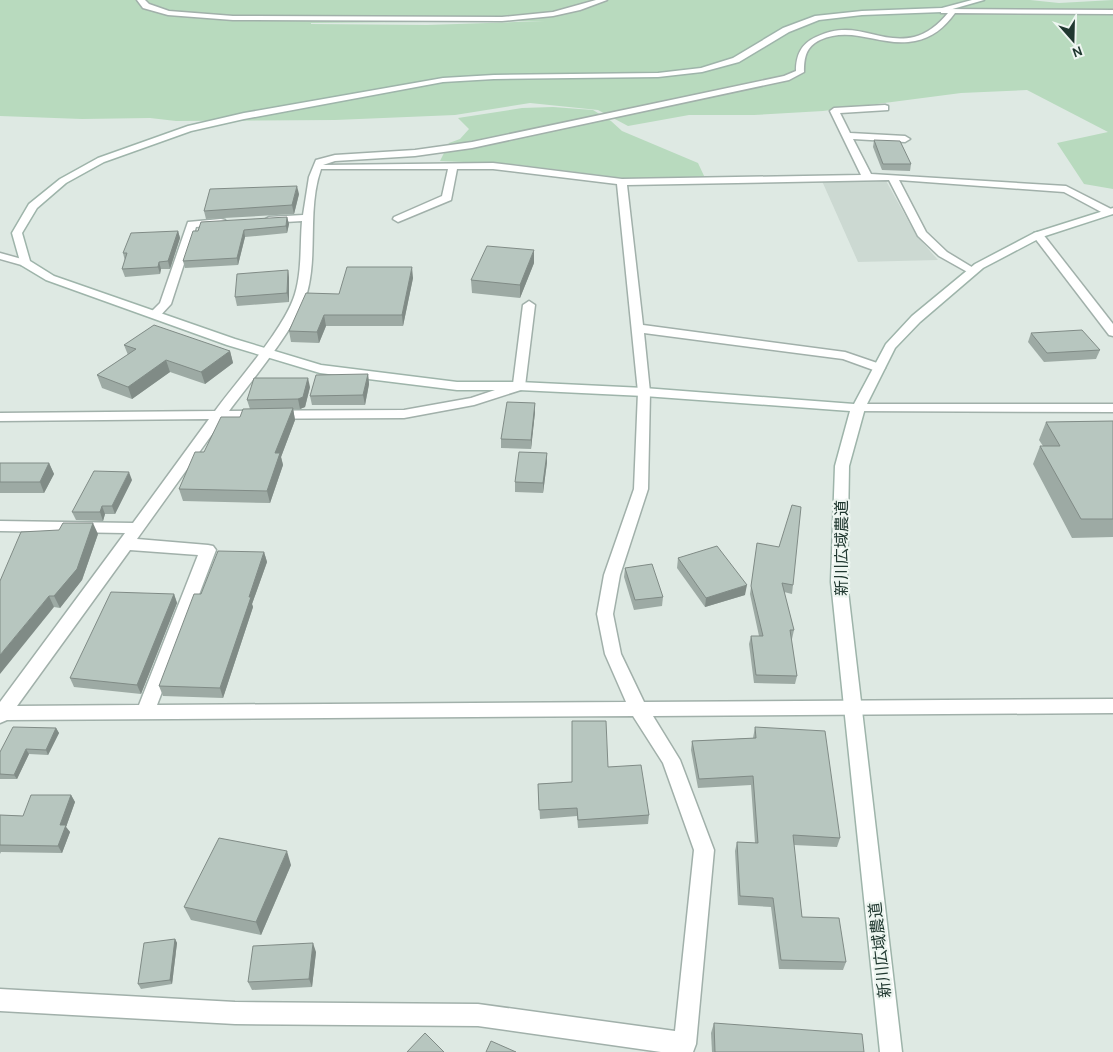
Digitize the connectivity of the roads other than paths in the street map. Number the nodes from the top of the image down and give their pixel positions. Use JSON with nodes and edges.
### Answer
{"nodes":[{"id":1,"x":141,"y":0,"type":"edge"},
{"id":2,"x":603,"y":0,"type":"edge"},
{"id":3,"x":958,"y":0,"type":"edge"},
{"id":4,"x":980,"y":0,"type":"edge"},
{"id":5,"x":912,"y":10,"type":"junction"},
{"id":6,"x":953,"y":11,"type":"junction"},
{"id":7,"x":1113,"y":12,"type":"edge"},
{"id":8,"x":885,"y":108,"type":"dead end"},
{"id":9,"x":846,"y":136,"type":"junction"},
{"id":10,"x":904,"y":139,"type":"dead end"},
{"id":11,"x":453,"y":166,"type":"junction"},
{"id":12,"x":317,"y":167,"type":"junction"},
{"id":13,"x":867,"y":176,"type":"junction"},
{"id":14,"x":892,"y":177,"type":"junction"},
{"id":15,"x":622,"y":182,"type":"junction"},
{"id":16,"x":1111,"y":211,"type":"edge"},
{"id":17,"x":308,"y":218,"type":"junction"},
{"id":18,"x":398,"y":219,"type":"dead end"},
{"id":19,"x":260,"y":220,"type":"edge"},
{"id":20,"x":231,"y":222,"type":"edge"},
{"id":21,"x":1038,"y":235,"type":"junction"},
{"id":22,"x":0,"y":256,"type":"edge"},
{"id":23,"x":25,"y":263,"type":"junction"},
{"id":24,"x":971,"y":271,"type":"junction"},
{"id":25,"x":529,"y":305,"type":"dead end"},
{"id":26,"x":154,"y":314,"type":"junction"},
{"id":27,"x":637,"y":328,"type":"junction"},
{"id":28,"x":1113,"y":332,"type":"edge"},
{"id":29,"x":265,"y":354,"type":"junction"},
{"id":30,"x":879,"y":368,"type":"junction"},
{"id":31,"x":519,"y":386,"type":"junction"},
{"id":32,"x":644,"y":392,"type":"junction"},
{"id":33,"x":858,"y":408,"type":"junction"},
{"id":34,"x":1113,"y":408,"type":"edge"},
{"id":35,"x":221,"y":414,"type":"junction"},
{"id":36,"x":0,"y":417,"type":"edge"},
{"id":37,"x":0,"y":526,"type":"edge"},
{"id":38,"x":138,"y":528,"type":"junction"},
{"id":39,"x":126,"y":544,"type":"junction"},
{"id":40,"x":1113,"y":706,"type":"edge"},
{"id":41,"x":854,"y":708,"type":"junction"},
{"id":42,"x":639,"y":710,"type":"junction"},
{"id":43,"x":145,"y":712,"type":"junction"},
{"id":44,"x":1,"y":714,"type":"edge"},
{"id":45,"x":0,"y":1000,"type":"edge"},
{"id":46,"x":891,"y":1052,"type":"edge"}],
"edges":[{"from":1,"to":2,"type":"street"},
{"from":3,"to":5,"type":"street"},
{"from":4,"to":5,"type":"street"},
{"from":5,"to":6,"type":"street"},
{"from":5,"to":23,"type":"street"},
{"from":6,"to":7,"type":"street"},
{"from":6,"to":12,"type":"street"},
{"from":8,"to":9,"type":"street"},
{"from":9,"to":10,"type":"street"},
{"from":9,"to":13,"type":"street"},
{"from":11,"to":12,"type":"street"},
{"from":11,"to":15,"type":"street"},
{"from":11,"to":18,"type":"street"},
{"from":12,"to":17,"type":"street"},
{"from":13,"to":14,"type":"street"},
{"from":13,"to":15,"type":"street"},
{"from":14,"to":16,"type":"street"},
{"from":14,"to":24,"type":"street"},
{"from":15,"to":27,"type":"street"},
{"from":16,"to":21,"type":"street","name":"新川広域農道"},
{"from":17,"to":19,"type":"street"},
{"from":17,"to":29,"type":"street"},
{"from":20,"to":26,"type":"street"},
{"from":21,"to":24,"type":"street","name":"新川広域農道"},
{"from":21,"to":28,"type":"street"},
{"from":22,"to":23,"type":"street"},
{"from":23,"to":26,"type":"street"},
{"from":24,"to":30,"type":"street","name":"新川広域農道"},
{"from":25,"to":31,"type":"street"},
{"from":26,"to":29,"type":"street"},
{"from":27,"to":30,"type":"street"},
{"from":27,"to":32,"type":"street"},
{"from":29,"to":31,"type":"street"},
{"from":29,"to":35,"type":"street"},
{"from":30,"to":33,"type":"street","name":"新川広域農道"},
{"from":31,"to":32,"type":"street"},
{"from":31,"to":35,"type":"street"},
{"from":32,"to":33,"type":"street"},
{"from":32,"to":42,"type":"street"},
{"from":33,"to":34,"type":"street"},
{"from":33,"to":41,"type":"street","name":"新川広域農道"},
{"from":35,"to":36,"type":"street"},
{"from":35,"to":38,"type":"street"},
{"from":37,"to":38,"type":"street"},
{"from":38,"to":39,"type":"street"},
{"from":39,"to":43,"type":"street"},
{"from":39,"to":44,"type":"street"},
{"from":40,"to":41,"type":"street"},
{"from":41,"to":42,"type":"street"},
{"from":41,"to":46,"type":"street","name":"新川広域農道"},
{"from":42,"to":43,"type":"street"},
{"from":42,"to":45,"type":"street"},
{"from":43,"to":44,"type":"street"}]}
